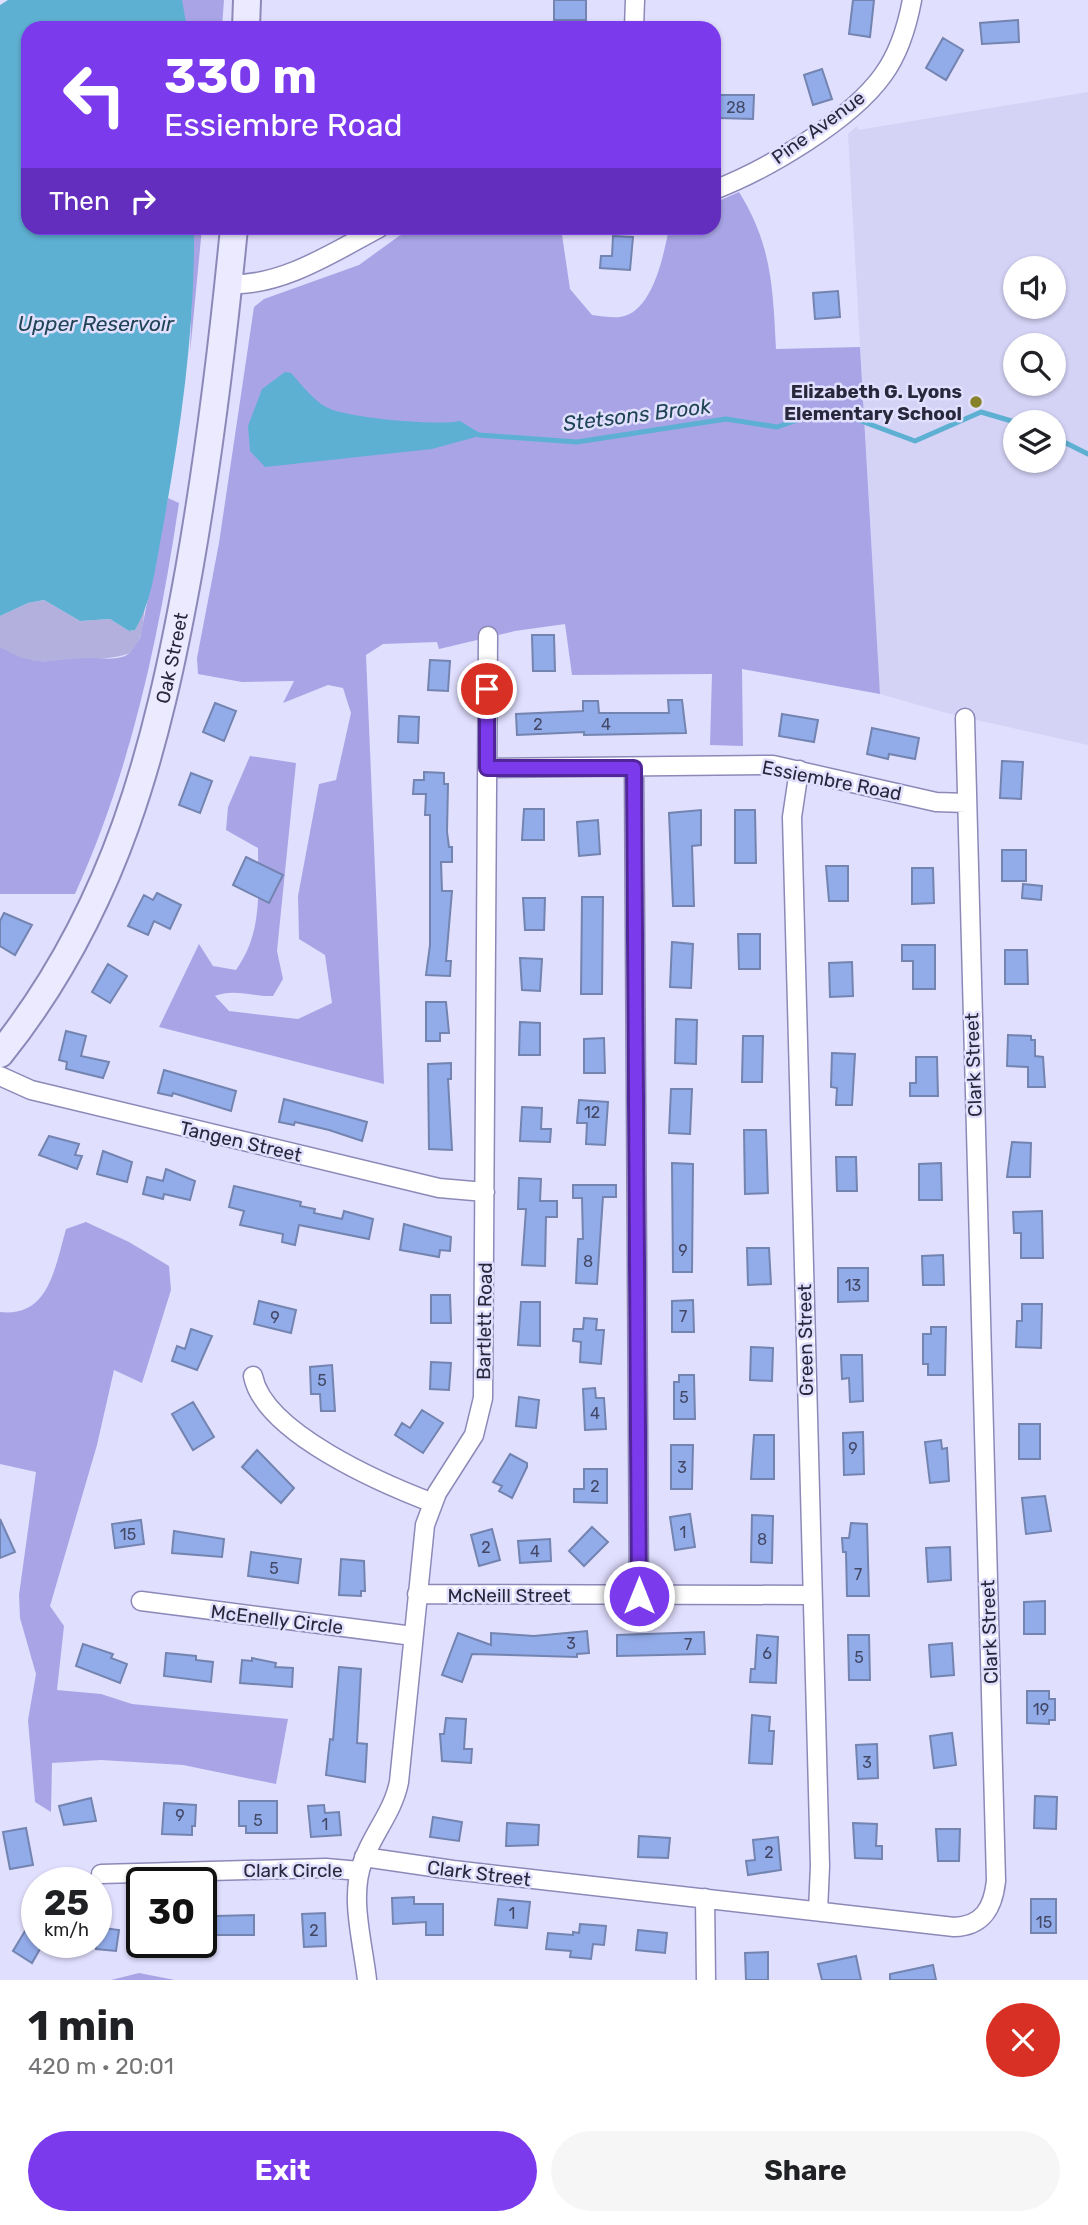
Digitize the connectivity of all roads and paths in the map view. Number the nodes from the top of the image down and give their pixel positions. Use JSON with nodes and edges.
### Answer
{"nodes":[{"id":1,"x":247,"y":0,"type":"edge"},
{"id":2,"x":635,"y":0,"type":"edge"},
{"id":3,"x":912,"y":0,"type":"edge"},
{"id":4,"x":246,"y":21,"type":"edge"},
{"id":5,"x":634,"y":21,"type":"edge"},
{"id":6,"x":721,"y":186,"type":"edge"},
{"id":7,"x":233,"y":235,"type":"edge"},
{"id":8,"x":365,"y":235,"type":"edge"},
{"id":9,"x":228,"y":284,"type":"junction"},
{"id":10,"x":488,"y":636,"type":"dead end"},
{"id":11,"x":965,"y":718,"type":"dead end"},
{"id":12,"x":487,"y":768,"type":"junction"},
{"id":13,"x":634,"y":768,"type":"junction"},
{"id":14,"x":799,"y":770,"type":"junction"},
{"id":15,"x":966,"y":803,"type":"junction"},
{"id":16,"x":0,"y":1054,"type":"edge"},
{"id":17,"x":0,"y":1076,"type":"edge"},
{"id":18,"x":485,"y":1192,"type":"junction"},
{"id":19,"x":253,"y":1376,"type":"dead end"},
{"id":20,"x":433,"y":1503,"type":"junction"},
{"id":21,"x":417,"y":1594,"type":"junction"},
{"id":22,"x":812,"y":1595,"type":"junction"},
{"id":23,"x":639,"y":1596,"type":"junction"},
{"id":24,"x":141,"y":1601,"type":"dead end"},
{"id":25,"x":413,"y":1636,"type":"junction"},
{"id":26,"x":362,"y":1864,"type":"junction"},
{"id":27,"x":112,"y":1874,"type":"edge"},
{"id":28,"x":705,"y":1898,"type":"junction"},
{"id":29,"x":818,"y":1911,"type":"junction"},
{"id":30,"x":367,"y":1980,"type":"edge"},
{"id":31,"x":706,"y":1980,"type":"edge"}],
"edges":[{"from":1,"to":4,"type":"street"},
{"from":2,"to":5,"type":"street"},
{"from":3,"to":6,"type":"street","name":"Pine Avenue"},
{"from":7,"to":9,"type":"street","name":"Oak Street"},
{"from":8,"to":9,"type":"street"},
{"from":9,"to":16,"type":"street","name":"Oak Street"},
{"from":10,"to":12,"type":"street","name":"Bartlett Road"},
{"from":11,"to":15,"type":"street","name":"Clark Street"},
{"from":12,"to":13,"type":"street","name":"Essiembre Road"},
{"from":12,"to":18,"type":"street","name":"Bartlett Road"},
{"from":13,"to":14,"type":"street","name":"Essiembre Road"},
{"from":13,"to":23,"type":"street"},
{"from":14,"to":15,"type":"street","name":"Essiembre Road"},
{"from":14,"to":22,"type":"street","name":"Green Street"},
{"from":15,"to":29,"type":"street","name":"Clark Street"},
{"from":17,"to":18,"type":"street","name":"Tangen Street"},
{"from":18,"to":20,"type":"street","name":"Bartlett Road"},
{"from":19,"to":20,"type":"street"},
{"from":20,"to":21,"type":"street","name":"Bartlett Road"},
{"from":21,"to":23,"type":"street","name":"McNeill Street"},
{"from":21,"to":25,"type":"street","name":"Bartlett Road"},
{"from":22,"to":23,"type":"street","name":"McNeill Street"},
{"from":22,"to":29,"type":"street","name":"Green Street"},
{"from":24,"to":25,"type":"street","name":"McEnelly Circle"},
{"from":25,"to":26,"type":"street","name":"Bartlett Road"},
{"from":26,"to":27,"type":"street","name":"Clark Circle"},
{"from":26,"to":28,"type":"street","name":"Clark Street"},
{"from":26,"to":30,"type":"street","name":"Bartlett Road"},
{"from":28,"to":29,"type":"street","name":"Clark Street"},
{"from":28,"to":31,"type":"street"}]}
